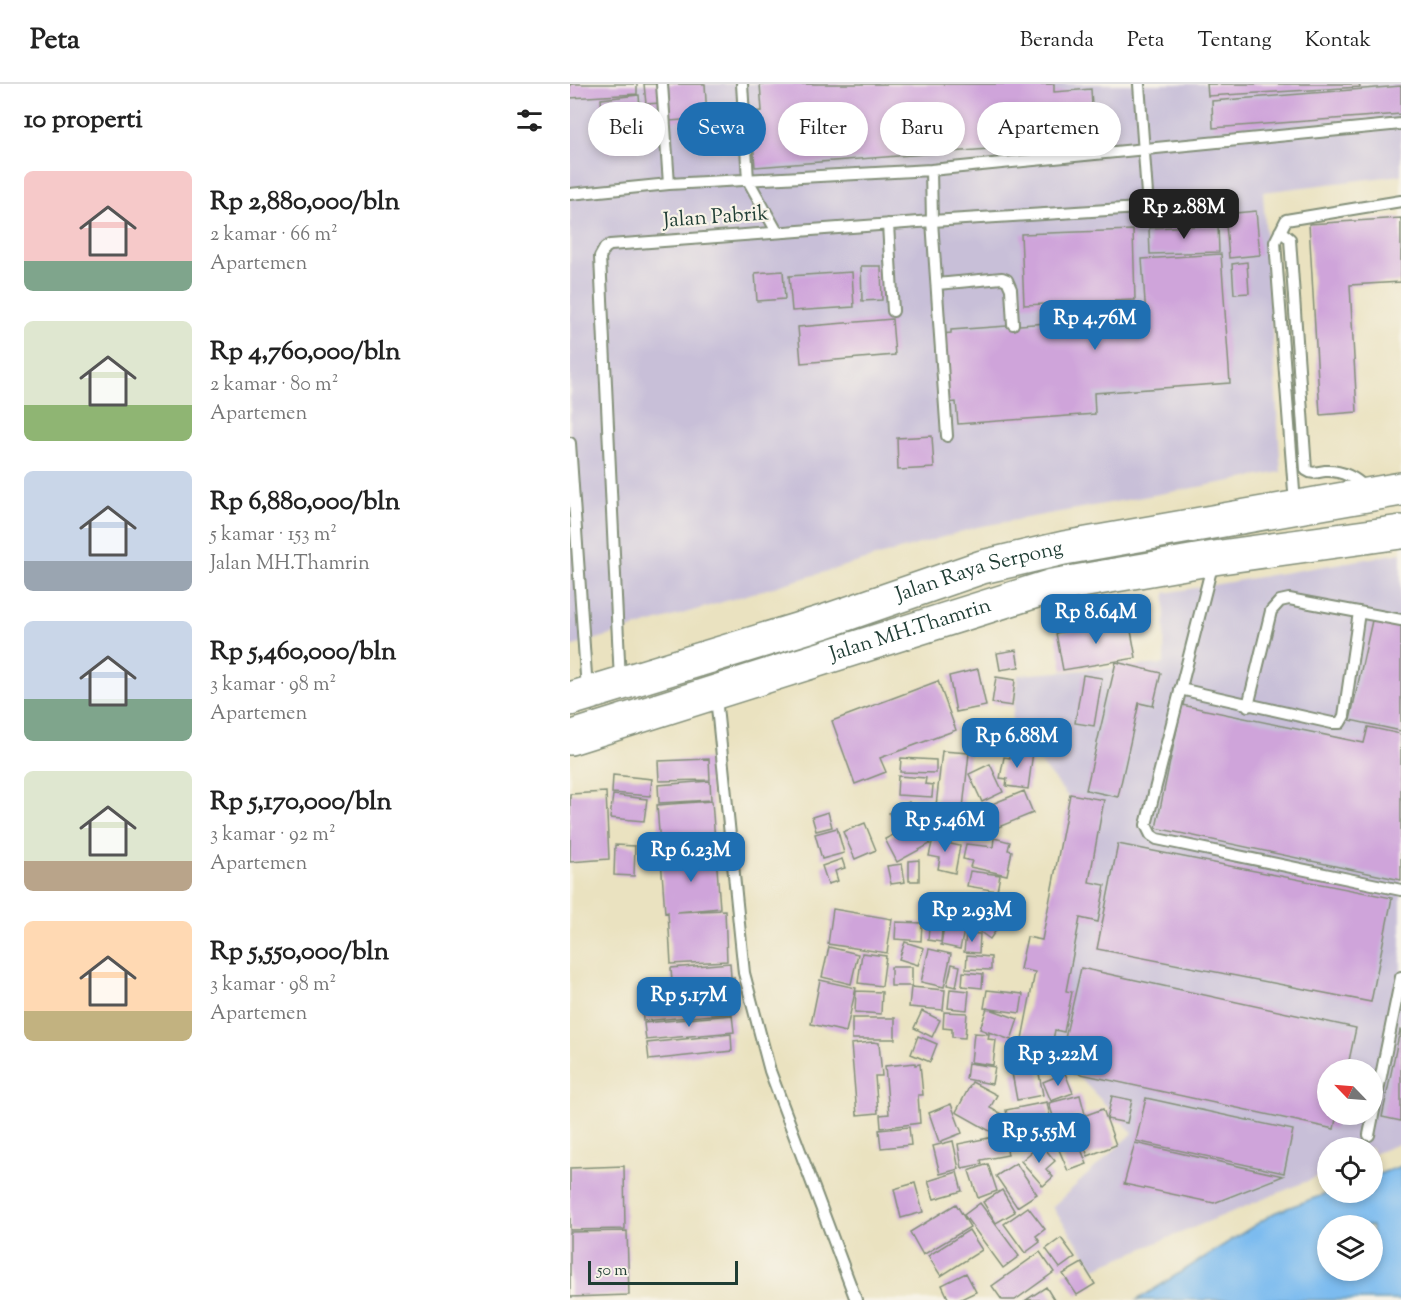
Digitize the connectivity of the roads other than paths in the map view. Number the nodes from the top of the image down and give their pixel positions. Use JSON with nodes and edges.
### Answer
{"nodes":[{"id":1,"x":662,"y":84,"type":"edge"},
{"id":2,"x":742,"y":84,"type":"edge"},
{"id":3,"x":1138,"y":84,"type":"edge"},
{"id":4,"x":1401,"y":124,"type":"edge"},
{"id":5,"x":1144,"y":148,"type":"junction"},
{"id":6,"x":931,"y":170,"type":"junction"},
{"id":7,"x":748,"y":180,"type":"junction"},
{"id":8,"x":669,"y":184,"type":"junction"},
{"id":9,"x":570,"y":194,"type":"edge"},
{"id":10,"x":1401,"y":201,"type":"edge"},
{"id":11,"x":932,"y":221,"type":"junction"},
{"id":12,"x":888,"y":224,"type":"junction"},
{"id":13,"x":1280,"y":231,"type":"junction"},
{"id":14,"x":777,"y":232,"type":"junction"},
{"id":15,"x":937,"y":284,"type":"junction"},
{"id":16,"x":893,"y":310,"type":"dead end"},
{"id":17,"x":1013,"y":324,"type":"dead end"},
{"id":18,"x":1302,"y":412,"type":"junction"},
{"id":19,"x":1288,"y":414,"type":"junction"},
{"id":20,"x":947,"y":436,"type":"dead end"},
{"id":21,"x":570,"y":443,"type":"edge"},
{"id":22,"x":1387,"y":492,"type":"edge"},
{"id":23,"x":1296,"y":506,"type":"junction"},
{"id":24,"x":1401,"y":532,"type":"edge"},
{"id":25,"x":1214,"y":558,"type":"junction"},
{"id":26,"x":1359,"y":612,"type":"junction"},
{"id":27,"x":1401,"y":620,"type":"edge"},
{"id":28,"x":621,"y":684,"type":"junction"},
{"id":29,"x":1180,"y":689,"type":"junction"},
{"id":30,"x":716,"y":692,"type":"junction"},
{"id":31,"x":579,"y":696,"type":"edge"},
{"id":32,"x":1248,"y":706,"type":"junction"},
{"id":33,"x":570,"y":738,"type":"edge"},
{"id":34,"x":1401,"y":890,"type":"edge"},
{"id":35,"x":1401,"y":977,"type":"edge"},
{"id":36,"x":1369,"y":1135,"type":"dead end"},
{"id":37,"x":856,"y":1300,"type":"edge"}],
"edges":[{"from":1,"to":8,"type":"lane"},
{"from":2,"to":7,"type":"lane"},
{"from":3,"to":5,"type":"lane","name":"Jalan Pabrik"},
{"from":4,"to":5,"type":"lane"},
{"from":5,"to":6,"type":"lane"},
{"from":5,"to":11,"type":"lane","name":"Jalan Pabrik"},
{"from":6,"to":7,"type":"lane"},
{"from":6,"to":11,"type":"lane"},
{"from":7,"to":8,"type":"lane"},
{"from":7,"to":14,"type":"lane"},
{"from":8,"to":9,"type":"lane"},
{"from":10,"to":13,"type":"lane"},
{"from":11,"to":12,"type":"lane","name":"Jalan Pabrik"},
{"from":11,"to":15,"type":"lane"},
{"from":12,"to":14,"type":"lane","name":"Jalan Pabrik"},
{"from":12,"to":16,"type":"lane"},
{"from":13,"to":18,"type":"lane"},
{"from":13,"to":19,"type":"lane"},
{"from":14,"to":28,"type":"lane","name":"Jalan Pabrik"},
{"from":15,"to":17,"type":"lane"},
{"from":15,"to":20,"type":"lane"},
{"from":18,"to":19,"type":"lane"},
{"from":18,"to":22,"type":"lane"},
{"from":19,"to":23,"type":"lane"},
{"from":21,"to":31,"type":"lane"},
{"from":22,"to":23,"type":"main road","name":"Jalan Raya Serpong"},
{"from":23,"to":28,"type":"main road","name":"Jalan Raya Serpong"},
{"from":24,"to":25,"type":"main road","name":"Jalan MH.Thamrin"},
{"from":25,"to":29,"type":"lane"},
{"from":25,"to":30,"type":"main road","name":"Jalan MH.Thamrin"},
{"from":26,"to":27,"type":"lane"},
{"from":26,"to":32,"type":"lane"},
{"from":26,"to":32,"type":"lane"},
{"from":28,"to":31,"type":"main road","name":"Jalan Raya Serpong"},
{"from":29,"to":32,"type":"lane"},
{"from":29,"to":34,"type":"lane"},
{"from":30,"to":33,"type":"main road","name":"Jalan MH.Thamrin"},
{"from":30,"to":37,"type":"lane"},
{"from":35,"to":36,"type":"lane"}]}
